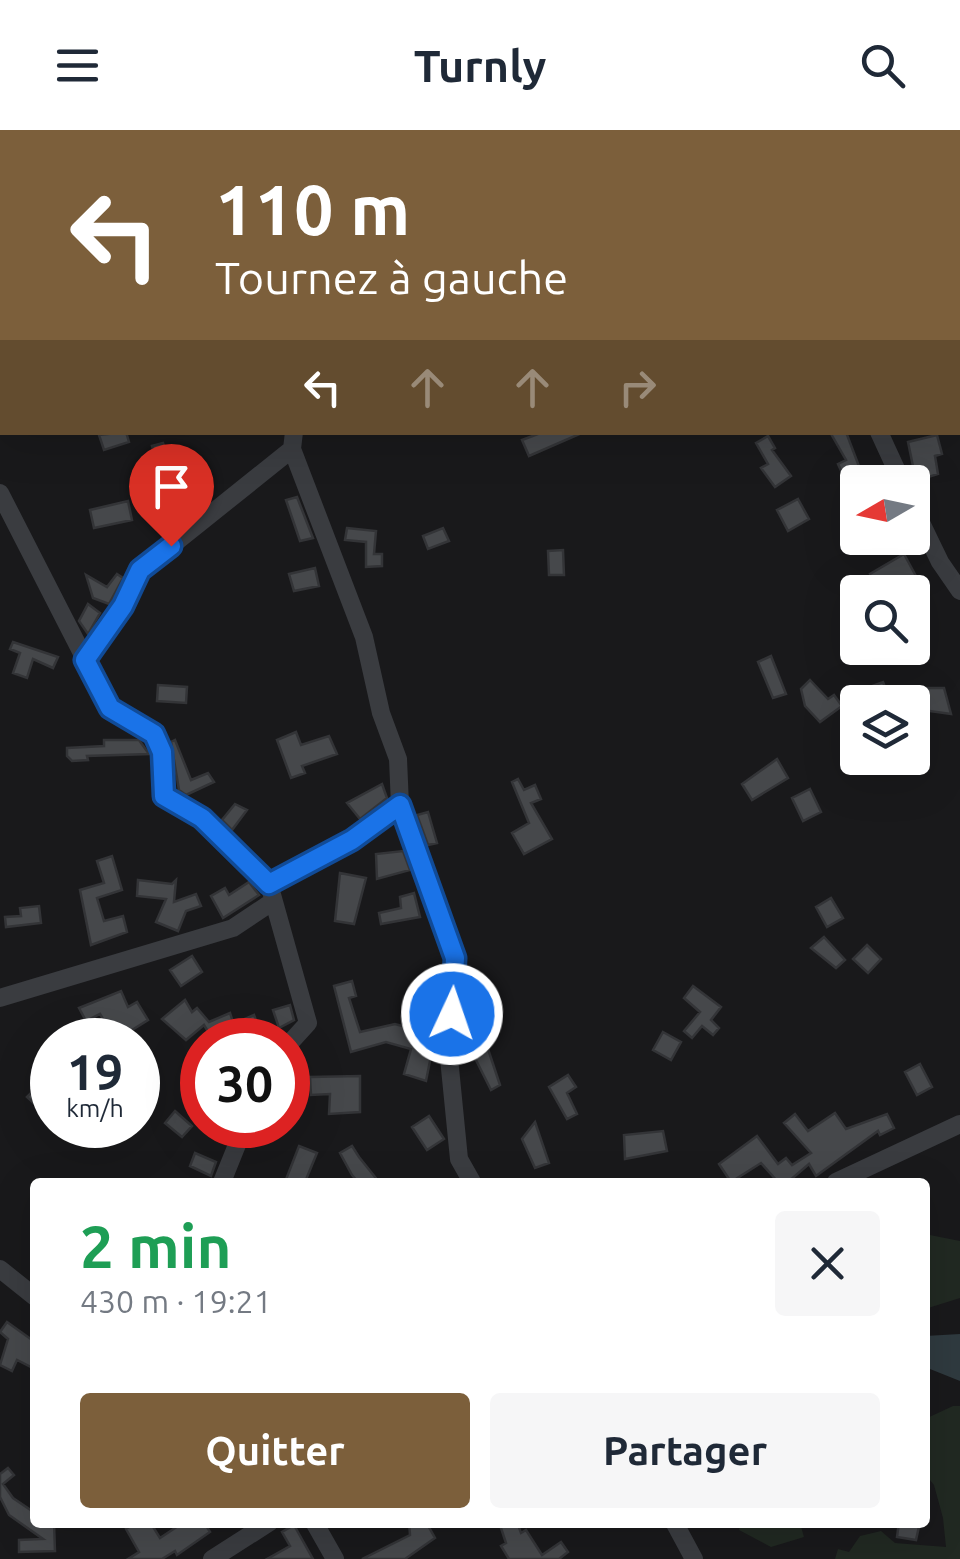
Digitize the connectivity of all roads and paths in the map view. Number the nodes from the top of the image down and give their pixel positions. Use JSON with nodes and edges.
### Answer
{"nodes":[{"id":1,"x":880,"y":435,"type":"edge"},
{"id":2,"x":293,"y":441,"type":"edge"},
{"id":3,"x":894,"y":465,"type":"edge"},
{"id":4,"x":0,"y":494,"type":"edge"},
{"id":5,"x":930,"y":541,"type":"edge"},
{"id":6,"x":960,"y":592,"type":"edge"},
{"id":7,"x":85,"y":660,"type":"junction"},
{"id":8,"x":400,"y":805,"type":"junction"},
{"id":9,"x":271,"y":893,"type":"junction"},
{"id":10,"x":0,"y":998,"type":"edge"},
{"id":11,"x":307,"y":1018,"type":"edge"},
{"id":12,"x":960,"y":1124,"type":"edge"},
{"id":13,"x":236,"y":1148,"type":"edge"},
{"id":14,"x":224,"y":1178,"type":"edge"},
{"id":15,"x":470,"y":1178,"type":"edge"},
{"id":16,"x":845,"y":1178,"type":"edge"},
{"id":17,"x":0,"y":1269,"type":"edge"},
{"id":18,"x":30,"y":1293,"type":"edge"},
{"id":19,"x":261,"y":1528,"type":"edge"},
{"id":20,"x":317,"y":1528,"type":"edge"},
{"id":21,"x":677,"y":1528,"type":"edge"},
{"id":22,"x":212,"y":1559,"type":"edge"},
{"id":23,"x":335,"y":1559,"type":"edge"},
{"id":24,"x":694,"y":1559,"type":"edge"}],
"edges":[{"from":1,"to":3,"type":"street"},
{"from":2,"to":7,"type":"street"},
{"from":2,"to":8,"type":"street"},
{"from":4,"to":7,"type":"street"},
{"from":5,"to":6,"type":"street"},
{"from":7,"to":9,"type":"street"},
{"from":8,"to":9,"type":"street"},
{"from":8,"to":15,"type":"street"},
{"from":9,"to":10,"type":"street"},
{"from":9,"to":11,"type":"street"},
{"from":12,"to":16,"type":"street"},
{"from":13,"to":14,"type":"street"},
{"from":17,"to":18,"type":"street"},
{"from":19,"to":22,"type":"street"},
{"from":20,"to":23,"type":"street"},
{"from":21,"to":24,"type":"street"}]}
